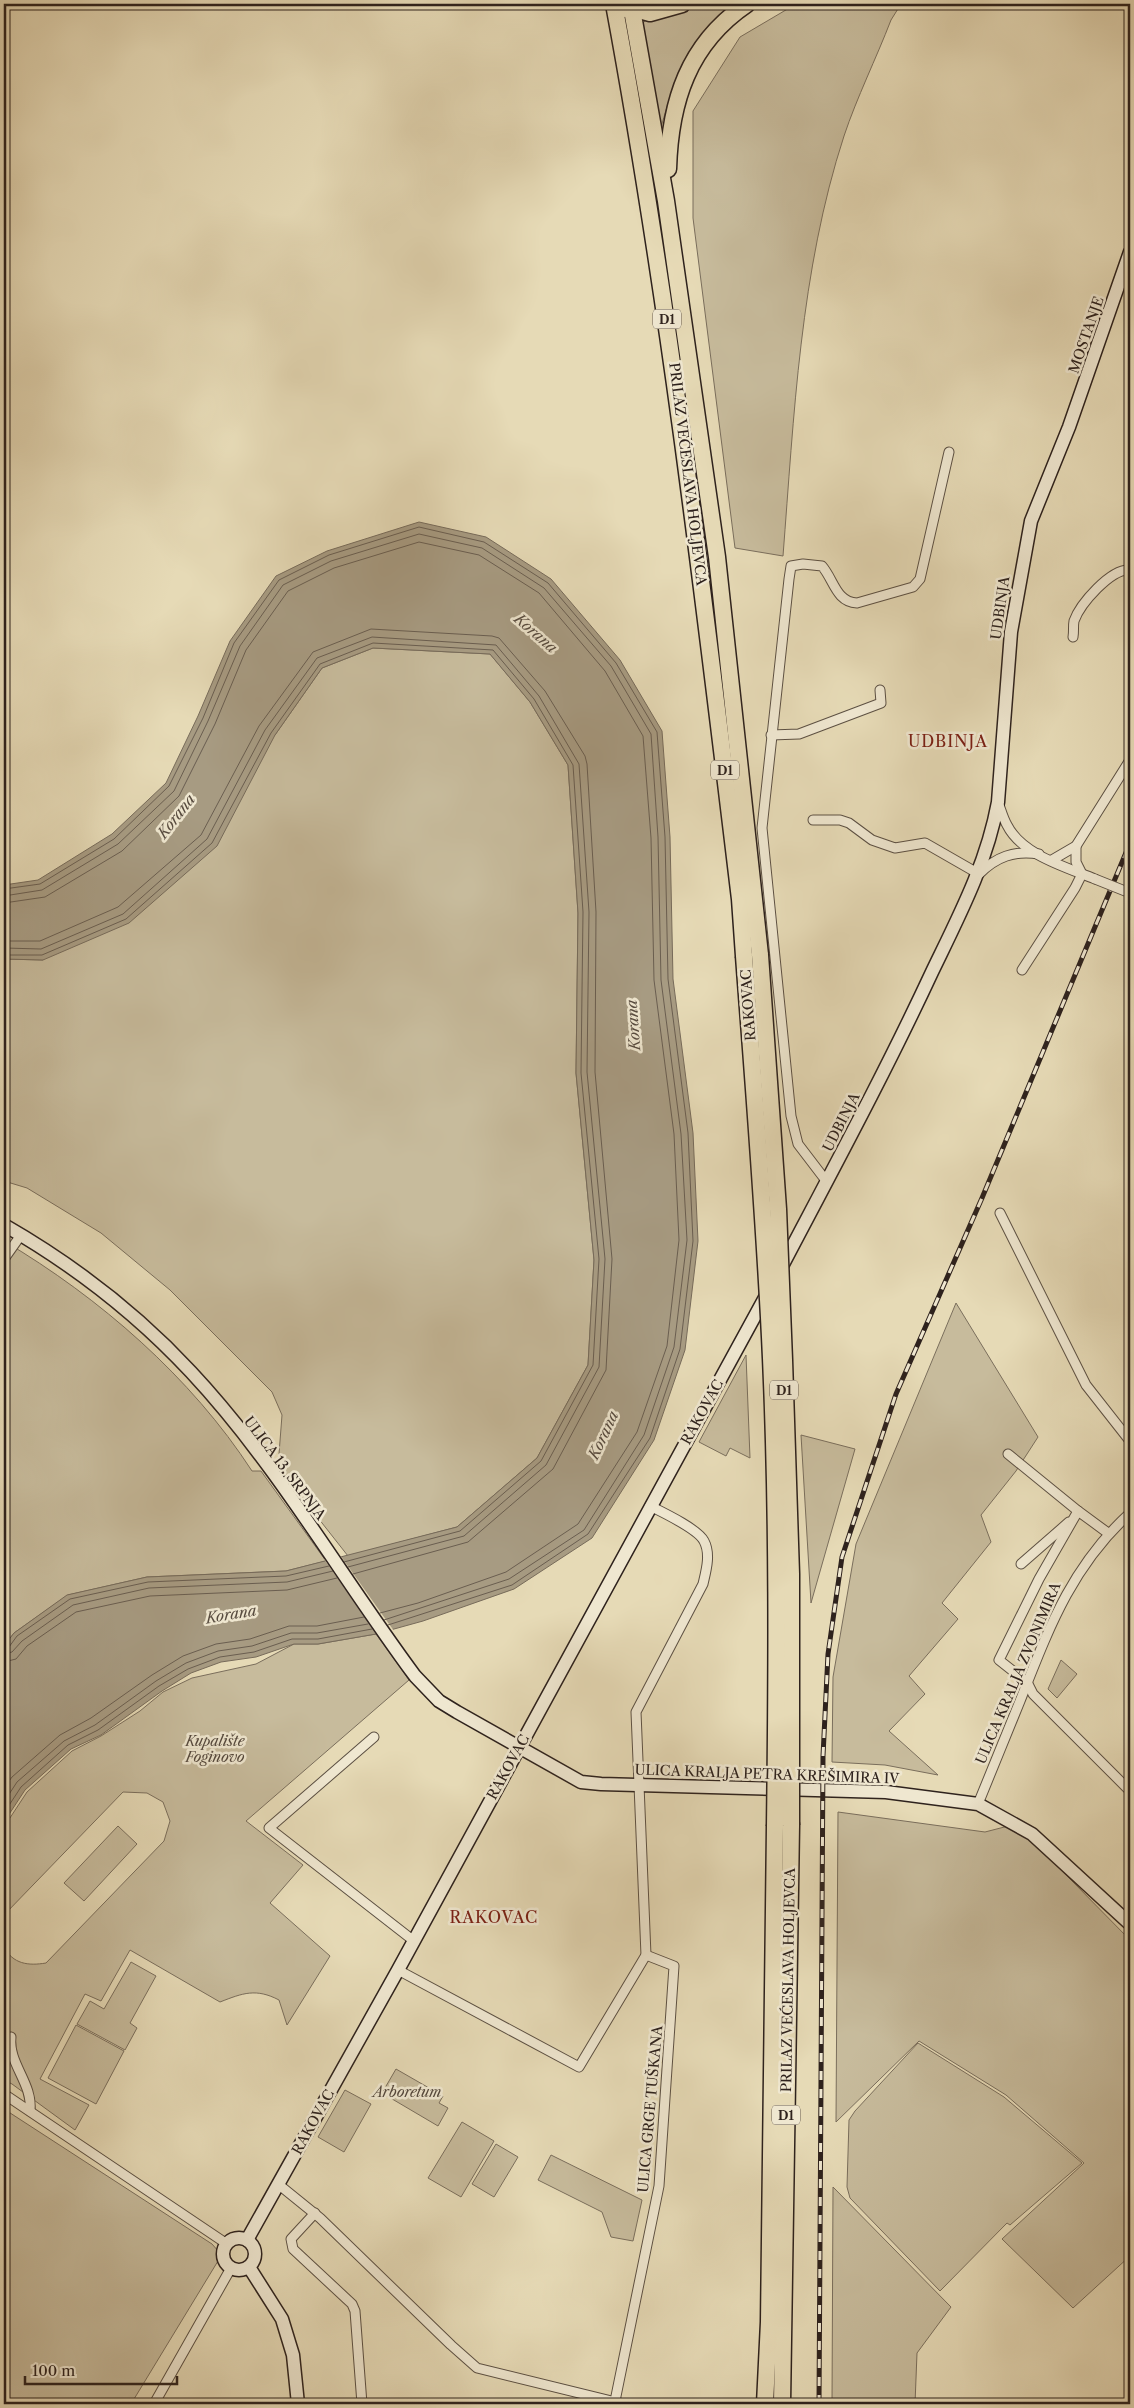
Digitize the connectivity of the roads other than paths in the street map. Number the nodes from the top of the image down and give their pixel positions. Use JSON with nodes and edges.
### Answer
{"nodes":[{"id":1,"x":682,"y":4,"type":"edge"},
{"id":2,"x":746,"y":4,"type":"edge"},
{"id":3,"x":626,"y":6,"type":"edge"},
{"id":4,"x":666,"y":201,"type":"junction"},
{"id":5,"x":1130,"y":252,"type":"edge"},
{"id":6,"x":1069,"y":427,"type":"joint"},
{"id":7,"x":949,"y":452,"type":"dead end"},
{"id":8,"x":1130,"y":570,"type":"edge"},
{"id":9,"x":1073,"y":637,"type":"dead end"},
{"id":10,"x":880,"y":690,"type":"dead end"},
{"id":11,"x":771,"y":735,"type":"junction"},
{"id":12,"x":1130,"y":760,"type":"edge"},
{"id":13,"x":998,"y":802,"type":"junction"},
{"id":14,"x":813,"y":820,"type":"dead end"},
{"id":15,"x":1076,"y":846,"type":"junction"},
{"id":16,"x":1039,"y":854,"type":"junction"},
{"id":17,"x":1052,"y":860,"type":"junction"},
{"id":18,"x":979,"y":874,"type":"junction"},
{"id":19,"x":1082,"y":874,"type":"junction"},
{"id":20,"x":1130,"y":893,"type":"edge"},
{"id":21,"x":752,"y":955,"type":"junction"},
{"id":22,"x":1022,"y":970,"type":"dead end"},
{"id":23,"x":827,"y":1182,"type":"junction"},
{"id":24,"x":1000,"y":1213,"type":"dead end"},
{"id":25,"x":4,"y":1225,"type":"edge"},
{"id":26,"x":21,"y":1235,"type":"junction"},
{"id":27,"x":4,"y":1259,"type":"edge"},
{"id":28,"x":1130,"y":1441,"type":"edge"},
{"id":29,"x":1008,"y":1454,"type":"dead end"},
{"id":30,"x":650,"y":1506,"type":"junction"},
{"id":31,"x":1078,"y":1511,"type":"junction"},
{"id":32,"x":1130,"y":1513,"type":"edge"},
{"id":33,"x":1073,"y":1519,"type":"junction"},
{"id":34,"x":1108,"y":1533,"type":"junction"},
{"id":35,"x":1021,"y":1564,"type":"dead end"},
{"id":36,"x":1027,"y":1682,"type":"junction"},
{"id":37,"x":374,"y":1737,"type":"dead end"},
{"id":38,"x":518,"y":1748,"type":"junction"},
{"id":39,"x":639,"y":1785,"type":"junction"},
{"id":40,"x":1130,"y":1792,"type":"edge"},
{"id":41,"x":978,"y":1804,"type":"junction"},
{"id":42,"x":783,"y":1826,"type":"junction"},
{"id":43,"x":1130,"y":1924,"type":"edge"},
{"id":44,"x":414,"y":1941,"type":"junction"},
{"id":45,"x":646,"y":1955,"type":"junction"},
{"id":46,"x":398,"y":1970,"type":"junction"},
{"id":47,"x":11,"y":2037,"type":"dead end"},
{"id":48,"x":4,"y":2094,"type":"edge"},
{"id":49,"x":30,"y":2111,"type":"junction"},
{"id":50,"x":278,"y":2184,"type":"junction"},
{"id":51,"x":315,"y":2213,"type":"junction"},
{"id":52,"x":247,"y":2240,"type":"junction"},
{"id":53,"x":226,"y":2244,"type":"junction"},
{"id":54,"x":249,"y":2267,"type":"junction"},
{"id":55,"x":231,"y":2268,"type":"junction"},
{"id":56,"x":598,"y":2401,"type":"edge"},
{"id":57,"x":620,"y":2403,"type":"edge"},
{"id":58,"x":154,"y":2404,"type":"edge"},
{"id":59,"x":298,"y":2404,"type":"edge"},
{"id":60,"x":362,"y":2404,"type":"edge"},
{"id":61,"x":766,"y":2404,"type":"edge"},
{"id":62,"x":782,"y":2404,"type":"edge"}],
"edges":[{"from":1,"to":3,"type":"highway"},
{"from":2,"to":4,"type":"highway"},
{"from":3,"to":4,"type":"highway","name":"PRILAZ VEĆESLAVA HOLJEVCA","number":"D1"},
{"from":3,"to":21,"type":"highway","name":"PRILAZ VEĆESLAVA HOLJEVCA","number":"D1"},
{"from":4,"to":21,"type":"highway","name":"PRILAZ VEĆESLAVA HOLJEVCA","number":"D1"},
{"from":5,"to":6,"type":"main road","name":"MOSTANJE"},
{"from":6,"to":13,"type":"main road","name":"UDBINJA"},
{"from":7,"to":11,"type":"street","name":"UDBINJA"},
{"from":8,"to":9,"type":"street"},
{"from":10,"to":11,"type":"street"},
{"from":11,"to":23,"type":"street","name":"UDBINJA"},
{"from":12,"to":15,"type":"street"},
{"from":13,"to":16,"type":"street","name":"UDBINJA"},
{"from":13,"to":18,"type":"main road","name":"UDBINJA"},
{"from":14,"to":18,"type":"street"},
{"from":15,"to":17,"type":"street"},
{"from":15,"to":19,"type":"street"},
{"from":16,"to":17,"type":"street","name":"UDBINJA"},
{"from":16,"to":18,"type":"street","name":"UDBINJA"},
{"from":17,"to":19,"type":"street","name":"UDBINJA"},
{"from":18,"to":23,"type":"main road","name":"UDBINJA"},
{"from":19,"to":20,"type":"street","name":"UDBINJA","bridge":true},
{"from":19,"to":22,"type":"street"},
{"from":21,"to":42,"type":"highway","name":"RAKOVAC","number":"D1","bridge":true},
{"from":23,"to":30,"type":"main road","name":"RAKOVAC"},
{"from":24,"to":28,"type":"street"},
{"from":25,"to":26,"type":"main road","name":"ULICA 13. SRPNJA"},
{"from":26,"to":27,"type":"street"},
{"from":26,"to":38,"type":"main road","name":"ULICA 13. SRPNJA"},
{"from":29,"to":31,"type":"street"},
{"from":30,"to":38,"type":"main road","name":"RAKOVAC"},
{"from":30,"to":39,"type":"street"},
{"from":31,"to":33,"type":"street"},
{"from":31,"to":34,"type":"street"},
{"from":32,"to":34,"type":"street","name":"ULICA KRALJA ZVONIMIRA"},
{"from":33,"to":35,"type":"street"},
{"from":33,"to":36,"type":"street"},
{"from":34,"to":36,"type":"street","name":"ULICA KRALJA ZVONIMIRA"},
{"from":36,"to":40,"type":"street"},
{"from":36,"to":41,"type":"street","name":"ULICA KRALJA ZVONIMIRA"},
{"from":37,"to":44,"type":"street"},
{"from":38,"to":39,"type":"main road","name":"ULICA KRALJA PETRA KREŠIMIRA IV"},
{"from":38,"to":44,"type":"main road","name":"RAKOVAC"},
{"from":39,"to":41,"type":"main road","name":"ULICA KRALJA PETRA KREŠIMIRA IV"},
{"from":39,"to":45,"type":"street"},
{"from":41,"to":43,"type":"main road","name":"ULICA KRALJA PETRA KREŠIMIRA IV"},
{"from":42,"to":61,"type":"highway","name":"PRILAZ VEĆESLAVA HOLJEVCA","number":"D1"},
{"from":42,"to":62,"type":"highway","name":"PRILAZ VEĆESLAVA HOLJEVCA","number":"D1"},
{"from":44,"to":46,"type":"main road","name":"RAKOVAC"},
{"from":45,"to":46,"type":"street"},
{"from":45,"to":57,"type":"street","name":"ULICA GRGE TUŠKANA"},
{"from":46,"to":50,"type":"main road","name":"RAKOVAC"},
{"from":47,"to":49,"type":"street"},
{"from":48,"to":49,"type":"street"},
{"from":49,"to":53,"type":"street"},
{"from":50,"to":51,"type":"street","name":"ULICA GRGE TUŠKANA"},
{"from":50,"to":52,"type":"main road","name":"RAKOVAC"},
{"from":51,"to":56,"type":"street","name":"ULICA GRGE TUŠKANA"},
{"from":51,"to":60,"type":"street"},
{"from":52,"to":53,"type":"main road"},
{"from":52,"to":54,"type":"main road"},
{"from":53,"to":55,"type":"main road"},
{"from":54,"to":55,"type":"main road"},
{"from":54,"to":59,"type":"main road"},
{"from":55,"to":58,"type":"street"},
{"from":56,"to":57,"type":"street","name":"ULICA GRGE TUŠKANA"}]}
